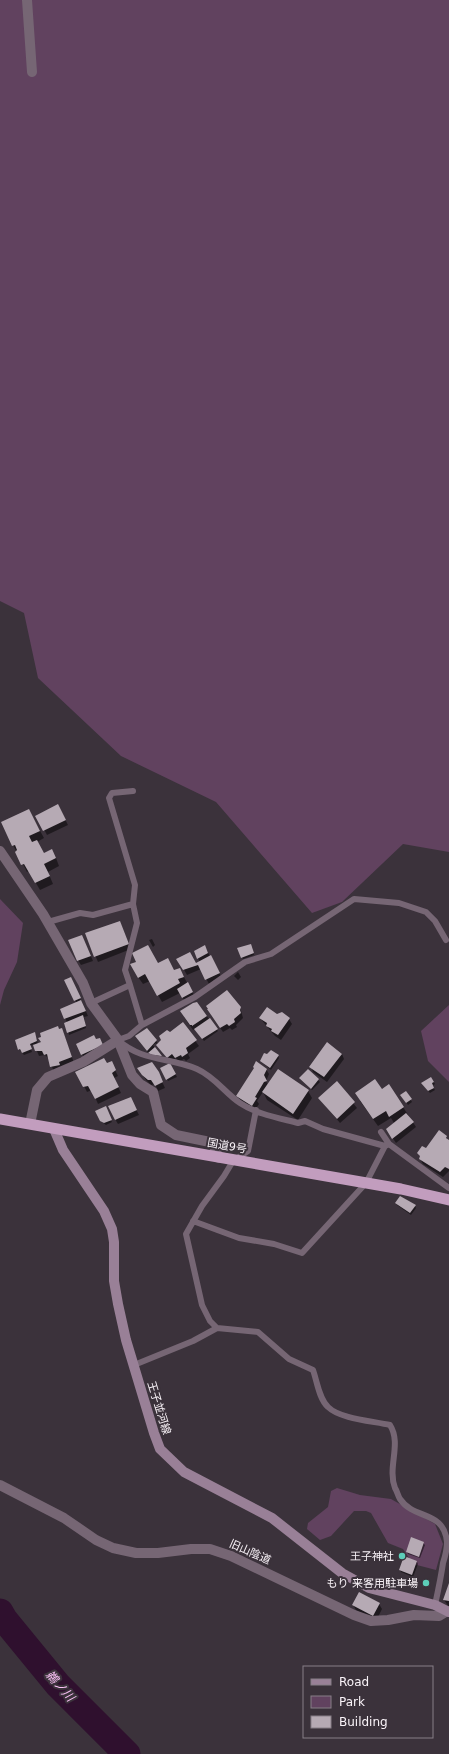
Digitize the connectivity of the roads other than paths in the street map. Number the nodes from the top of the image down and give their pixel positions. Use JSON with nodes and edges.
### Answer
{"nodes":[{"id":1,"x":27,"y":0,"type":"edge"},
{"id":2,"x":32,"y":72,"type":"dead end"},
{"id":3,"x":133,"y":791,"type":"dead end"},
{"id":4,"x":0,"y":850,"type":"edge"},
{"id":5,"x":133,"y":904,"type":"junction"},
{"id":6,"x":48,"y":922,"type":"junction"},
{"id":7,"x":446,"y":940,"type":"dead end"},
{"id":8,"x":130,"y":985,"type":"junction"},
{"id":9,"x":91,"y":1003,"type":"junction"},
{"id":10,"x":142,"y":1025,"type":"junction"},
{"id":11,"x":118,"y":1040,"type":"junction"},
{"id":12,"x":256,"y":1110,"type":"junction"},
{"id":13,"x":0,"y":1119,"type":"edge"},
{"id":14,"x":30,"y":1124,"type":"junction"},
{"id":15,"x":54,"y":1129,"type":"junction"},
{"id":16,"x":381,"y":1132,"type":"dead end"},
{"id":17,"x":387,"y":1145,"type":"junction"},
{"id":18,"x":219,"y":1158,"type":"junction"},
{"id":19,"x":233,"y":1161,"type":"junction"},
{"id":20,"x":366,"y":1183,"type":"junction"},
{"id":21,"x":449,"y":1188,"type":"edge"},
{"id":22,"x":449,"y":1200,"type":"edge"},
{"id":23,"x":194,"y":1221,"type":"junction"},
{"id":24,"x":217,"y":1328,"type":"junction"},
{"id":25,"x":134,"y":1365,"type":"junction"},
{"id":26,"x":0,"y":1485,"type":"edge"},
{"id":27,"x":435,"y":1606,"type":"junction"},
{"id":28,"x":448,"y":1611,"type":"edge"}],
"edges":[{"from":1,"to":2,"type":"street"},
{"from":3,"to":5,"type":"lane"},
{"from":4,"to":6,"type":"street"},
{"from":5,"to":6,"type":"lane"},
{"from":5,"to":8,"type":"lane"},
{"from":6,"to":9,"type":"street"},
{"from":7,"to":10,"type":"lane"},
{"from":8,"to":9,"type":"lane"},
{"from":8,"to":10,"type":"lane"},
{"from":9,"to":11,"type":"street"},
{"from":10,"to":11,"type":"lane"},
{"from":11,"to":12,"type":"lane"},
{"from":11,"to":14,"type":"street"},
{"from":11,"to":18,"type":"street"},
{"from":12,"to":17,"type":"lane"},
{"from":12,"to":19,"type":"lane"},
{"from":13,"to":14,"type":"highway","name":"国道9号"},
{"from":14,"to":15,"type":"highway","name":"国道9号"},
{"from":15,"to":18,"type":"highway","name":"国道9号"},
{"from":15,"to":25,"type":"main road","name":"王子並河線"},
{"from":16,"to":17,"type":"lane"},
{"from":17,"to":20,"type":"lane"},
{"from":17,"to":21,"type":"lane"},
{"from":18,"to":19,"type":"highway","name":"国道9号"},
{"from":19,"to":20,"type":"highway","name":"国道9号"},
{"from":19,"to":23,"type":"lane"},
{"from":20,"to":22,"type":"highway","name":"国道9号"},
{"from":20,"to":23,"type":"lane"},
{"from":23,"to":24,"type":"lane"},
{"from":24,"to":25,"type":"lane"},
{"from":24,"to":27,"type":"lane"},
{"from":25,"to":27,"type":"main road","name":"王子並河線"},
{"from":26,"to":28,"type":"street","name":"旧山陰道"},
{"from":27,"to":28,"type":"main road","name":"王子並河線"}]}
